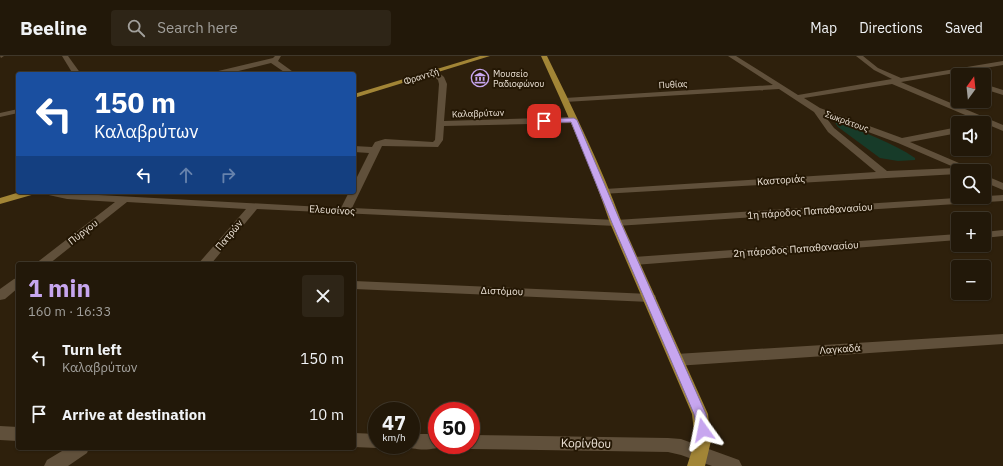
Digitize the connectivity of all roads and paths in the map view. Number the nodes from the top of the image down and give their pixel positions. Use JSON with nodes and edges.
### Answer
{"nodes":[{"id":1,"x":65,"y":56,"type":"edge"},
{"id":2,"x":487,"y":56,"type":"edge"},
{"id":3,"x":544,"y":56,"type":"edge"},
{"id":4,"x":731,"y":56,"type":"edge"},
{"id":5,"x":858,"y":56,"type":"edge"},
{"id":6,"x":478,"y":57,"type":"edge"},
{"id":7,"x":276,"y":58,"type":"edge"},
{"id":8,"x":1003,"y":63,"type":"edge"},
{"id":9,"x":76,"y":72,"type":"edge"},
{"id":10,"x":224,"y":72,"type":"edge"},
{"id":11,"x":289,"y":72,"type":"edge"},
{"id":12,"x":433,"y":72,"type":"junction"},
{"id":13,"x":946,"y":72,"type":"junction"},
{"id":14,"x":951,"y":74,"type":"edge"},
{"id":15,"x":900,"y":80,"type":"junction"},
{"id":16,"x":891,"y":81,"type":"junction"},
{"id":17,"x":782,"y":87,"type":"junction"},
{"id":18,"x":991,"y":89,"type":"edge"},
{"id":19,"x":1003,"y":93,"type":"edge"},
{"id":20,"x":356,"y":95,"type":"edge"},
{"id":21,"x":797,"y":96,"type":"junction"},
{"id":22,"x":565,"y":100,"type":"junction"},
{"id":23,"x":817,"y":110,"type":"junction"},
{"id":24,"x":16,"y":111,"type":"edge"},
{"id":25,"x":0,"y":115,"type":"edge"},
{"id":26,"x":970,"y":116,"type":"edge"},
{"id":27,"x":574,"y":120,"type":"junction"},
{"id":28,"x":440,"y":124,"type":"junction"},
{"id":29,"x":991,"y":125,"type":"edge"},
{"id":30,"x":1003,"y":128,"type":"edge"},
{"id":31,"x":951,"y":131,"type":"edge"},
{"id":32,"x":901,"y":141,"type":"junction"},
{"id":33,"x":356,"y":149,"type":"edge"},
{"id":34,"x":374,"y":150,"type":"junction"},
{"id":35,"x":954,"y":164,"type":"edge"},
{"id":36,"x":951,"y":171,"type":"edge"},
{"id":37,"x":885,"y":174,"type":"junction"},
{"id":38,"x":991,"y":181,"type":"edge"},
{"id":39,"x":1003,"y":187,"type":"edge"},
{"id":40,"x":356,"y":188,"type":"edge"},
{"id":41,"x":605,"y":192,"type":"junction"},
{"id":42,"x":24,"y":194,"type":"edge"},
{"id":43,"x":58,"y":194,"type":"edge"},
{"id":44,"x":353,"y":194,"type":"edge"},
{"id":45,"x":1003,"y":198,"type":"edge"},
{"id":46,"x":125,"y":199,"type":"junction"},
{"id":47,"x":0,"y":201,"type":"edge"},
{"id":48,"x":254,"y":206,"type":"junction"},
{"id":49,"x":345,"y":211,"type":"junction"},
{"id":50,"x":616,"y":223,"type":"junction"},
{"id":51,"x":1003,"y":233,"type":"edge"},
{"id":52,"x":991,"y":234,"type":"edge"},
{"id":53,"x":951,"y":238,"type":"edge"},
{"id":54,"x":634,"y":261,"type":"junction"},
{"id":55,"x":44,"y":262,"type":"edge"},
{"id":56,"x":206,"y":262,"type":"edge"},
{"id":57,"x":16,"y":284,"type":"edge"},
{"id":58,"x":356,"y":285,"type":"edge"},
{"id":59,"x":0,"y":296,"type":"edge"},
{"id":60,"x":650,"y":298,"type":"junction"},
{"id":61,"x":1003,"y":339,"type":"edge"},
{"id":62,"x":676,"y":360,"type":"junction"},
{"id":63,"x":0,"y":433,"type":"edge"},
{"id":64,"x":16,"y":434,"type":"edge"},
{"id":65,"x":356,"y":440,"type":"edge"},
{"id":66,"x":368,"y":440,"type":"edge"},
{"id":67,"x":480,"y":442,"type":"edge"},
{"id":68,"x":78,"y":450,"type":"edge"},
{"id":69,"x":698,"y":460,"type":"edge"},
{"id":70,"x":53,"y":466,"type":"edge"},
{"id":71,"x":733,"y":466,"type":"edge"}],
"edges":[{"from":1,"to":9,"type":"street"},
{"from":2,"to":6,"type":"main road","name":"Φραντζή"},
{"from":3,"to":22,"type":"main road"},
{"from":4,"to":17,"type":"street","name":"Σωκράτους"},
{"from":5,"to":15,"type":"street"},
{"from":6,"to":12,"type":"main road","name":"Φραντζή"},
{"from":7,"to":10,"type":"street"},
{"from":7,"to":11,"type":"street"},
{"from":8,"to":13,"type":"street"},
{"from":12,"to":20,"type":"main road","name":"Φραντζή"},
{"from":12,"to":28,"type":"street","name":"Καλαβρύτων"},
{"from":13,"to":14,"type":"street"},
{"from":13,"to":15,"type":"street"},
{"from":15,"to":16,"type":"street"},
{"from":16,"to":21,"type":"street"},
{"from":16,"to":26,"type":"street"},
{"from":17,"to":21,"type":"street","name":"Σωκράτους"},
{"from":17,"to":22,"type":"street","name":"Πυθίας"},
{"from":18,"to":19,"type":"street"},
{"from":21,"to":23,"type":"street","name":"Σωκράτους"},
{"from":22,"to":27,"type":"main road"},
{"from":23,"to":32,"type":"street","name":"Σωκράτους"},
{"from":23,"to":37,"type":"street"},
{"from":24,"to":25,"type":"street"},
{"from":27,"to":28,"type":"street","name":"Καλαβρύτων"},
{"from":27,"to":41,"type":"main road"},
{"from":28,"to":34,"type":"street"},
{"from":29,"to":30,"type":"street"},
{"from":31,"to":32,"type":"street"},
{"from":32,"to":35,"type":"street","name":"Σωκράτους"},
{"from":33,"to":34,"type":"street"},
{"from":34,"to":40,"type":"street"},
{"from":36,"to":37,"type":"street","name":"Καστοριάς"},
{"from":37,"to":41,"type":"street","name":"Καστοριάς"},
{"from":38,"to":39,"type":"street"},
{"from":41,"to":50,"type":"main road"},
{"from":42,"to":47,"type":"main road"},
{"from":43,"to":46,"type":"street","name":"Ελευσίνος"},
{"from":44,"to":49,"type":"street"},
{"from":45,"to":50,"type":"street","name":"1η πάροδος Παπαθανασίου"},
{"from":46,"to":48,"type":"street","name":"Ελευσίνος"},
{"from":46,"to":55,"type":"street","name":"Πύργου"},
{"from":48,"to":49,"type":"street","name":"Ελευσίνος"},
{"from":48,"to":56,"type":"street","name":"Πατρών"},
{"from":49,"to":50,"type":"street","name":"Ελευσίνος"},
{"from":50,"to":54,"type":"main road"},
{"from":51,"to":52,"type":"street"},
{"from":53,"to":54,"type":"street","name":"2η πάροδος Παπαθανασίου"},
{"from":54,"to":60,"type":"main road"},
{"from":57,"to":59,"type":"street"},
{"from":58,"to":60,"type":"street","name":"Διστόμου"},
{"from":60,"to":62,"type":"main road"},
{"from":61,"to":62,"type":"street","name":"Λαγκαδά"},
{"from":62,"to":69,"type":"main road"},
{"from":63,"to":64,"type":"street"},
{"from":65,"to":66,"type":"street"},
{"from":67,"to":69,"type":"street","name":"Κορίνθου"},
{"from":68,"to":70,"type":"street"},
{"from":69,"to":71,"type":"street","name":"Κορίνθου"}]}
